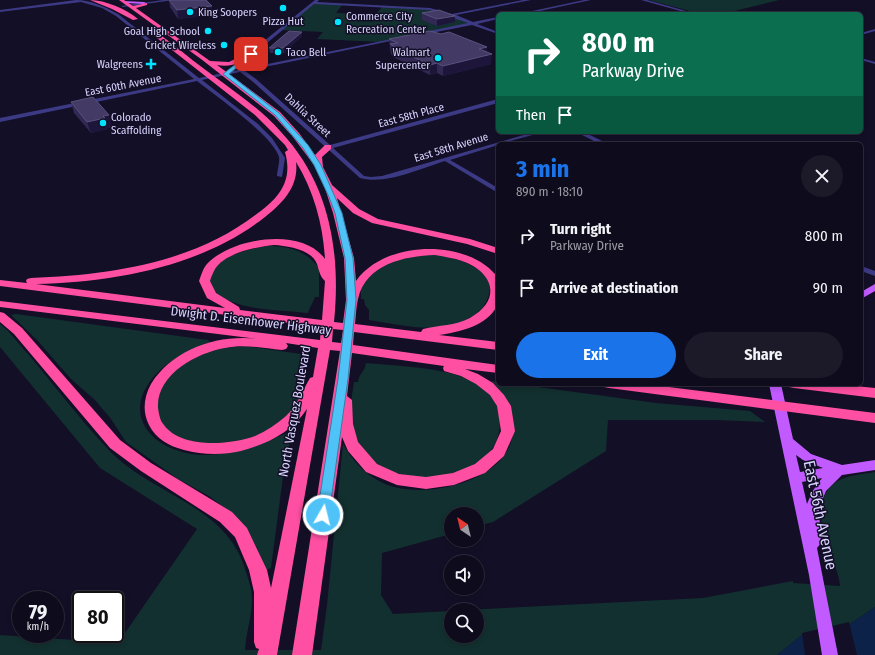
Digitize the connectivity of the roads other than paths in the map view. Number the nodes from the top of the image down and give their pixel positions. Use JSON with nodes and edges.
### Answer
{"nodes":[{"id":1,"x":80,"y":0,"type":"edge"},
{"id":2,"x":92,"y":0,"type":"edge"},
{"id":3,"x":111,"y":0,"type":"edge"},
{"id":4,"x":173,"y":0,"type":"edge"},
{"id":5,"x":505,"y":0,"type":"edge"},
{"id":6,"x":529,"y":0,"type":"edge"},
{"id":7,"x":588,"y":0,"type":"edge"},
{"id":8,"x":643,"y":0,"type":"edge"},
{"id":9,"x":315,"y":2,"type":"edge"},
{"id":10,"x":143,"y":3,"type":"junction"},
{"id":11,"x":514,"y":3,"type":"junction"},
{"id":12,"x":126,"y":4,"type":"edge"},
{"id":13,"x":0,"y":11,"type":"edge"},
{"id":14,"x":530,"y":12,"type":"edge"},
{"id":15,"x":688,"y":12,"type":"edge"},
{"id":16,"x":451,"y":15,"type":"junction"},
{"id":17,"x":496,"y":18,"type":"edge"},
{"id":18,"x":136,"y":20,"type":"junction"},
{"id":19,"x":473,"y":23,"type":"junction"},
{"id":20,"x":142,"y":24,"type":"dead end"},
{"id":21,"x":148,"y":29,"type":"dead end"},
{"id":22,"x":875,"y":30,"type":"edge"},
{"id":23,"x":496,"y":32,"type":"edge"},
{"id":24,"x":863,"y":33,"type":"edge"},
{"id":25,"x":414,"y":36,"type":"edge"},
{"id":26,"x":407,"y":37,"type":"edge"},
{"id":27,"x":366,"y":45,"type":"junction"},
{"id":28,"x":255,"y":51,"type":"junction"},
{"id":29,"x":203,"y":58,"type":"junction"},
{"id":30,"x":863,"y":60,"type":"edge"},
{"id":31,"x":875,"y":63,"type":"edge"},
{"id":32,"x":236,"y":67,"type":"junction"},
{"id":33,"x":264,"y":69,"type":"junction"},
{"id":34,"x":243,"y":72,"type":"junction"},
{"id":35,"x":226,"y":74,"type":"junction"},
{"id":36,"x":211,"y":78,"type":"junction"},
{"id":37,"x":199,"y":80,"type":"junction"},
{"id":38,"x":254,"y":80,"type":"junction"},
{"id":39,"x":496,"y":102,"type":"edge"},
{"id":40,"x":0,"y":120,"type":"edge"},
{"id":41,"x":534,"y":134,"type":"edge"},
{"id":42,"x":583,"y":134,"type":"edge"},
{"id":43,"x":284,"y":140,"type":"junction"},
{"id":44,"x":505,"y":142,"type":"edge"},
{"id":45,"x":600,"y":142,"type":"edge"},
{"id":46,"x":496,"y":145,"type":"edge"},
{"id":47,"x":328,"y":148,"type":"junction"},
{"id":48,"x":445,"y":159,"type":"junction"},
{"id":49,"x":319,"y":168,"type":"junction"},
{"id":50,"x":280,"y":176,"type":"dead end"},
{"id":51,"x":367,"y":178,"type":"joint"},
{"id":52,"x":327,"y":182,"type":"junction"},
{"id":53,"x":496,"y":190,"type":"edge"},
{"id":54,"x":496,"y":250,"type":"edge"},
{"id":55,"x":863,"y":269,"type":"edge"},
{"id":56,"x":875,"y":274,"type":"edge"},
{"id":57,"x":0,"y":280,"type":"edge"},
{"id":58,"x":0,"y":283,"type":"edge"},
{"id":59,"x":496,"y":286,"type":"edge"},
{"id":60,"x":875,"y":287,"type":"edge"},
{"id":61,"x":330,"y":289,"type":"junction"},
{"id":62,"x":863,"y":295,"type":"edge"},
{"id":63,"x":496,"y":299,"type":"edge"},
{"id":64,"x":352,"y":300,"type":"junction"},
{"id":65,"x":0,"y":304,"type":"edge"},
{"id":66,"x":249,"y":314,"type":"junction"},
{"id":67,"x":0,"y":316,"type":"edge"},
{"id":68,"x":389,"y":332,"type":"junction"},
{"id":69,"x":282,"y":342,"type":"junction"},
{"id":70,"x":496,"y":346,"type":"edge"},
{"id":71,"x":390,"y":353,"type":"junction"},
{"id":72,"x":321,"y":369,"type":"junction"},
{"id":73,"x":496,"y":369,"type":"edge"},
{"id":74,"x":343,"y":379,"type":"junction"},
{"id":75,"x":624,"y":386,"type":"edge"},
{"id":76,"x":775,"y":386,"type":"edge"},
{"id":77,"x":814,"y":386,"type":"edge"},
{"id":78,"x":875,"y":393,"type":"edge"},
{"id":79,"x":875,"y":418,"type":"edge"},
{"id":80,"x":787,"y":441,"type":"junction"},
{"id":81,"x":875,"y":465,"type":"edge"},
{"id":82,"x":840,"y":470,"type":"junction"},
{"id":83,"x":794,"y":478,"type":"junction"},
{"id":84,"x":816,"y":575,"type":"junction"},
{"id":85,"x":268,"y":628,"type":"junction"},
{"id":86,"x":263,"y":655,"type":"edge"},
{"id":87,"x":267,"y":655,"type":"edge"},
{"id":88,"x":302,"y":655,"type":"edge"},
{"id":89,"x":830,"y":655,"type":"edge"}],
"edges":[{"from":1,"to":13,"type":"street"},
{"from":1,"to":37,"type":"street"},
{"from":2,"to":18,"type":"highway"},
{"from":3,"to":18,"type":"highway"},
{"from":4,"to":10,"type":"street"},
{"from":5,"to":11,"type":"street"},
{"from":6,"to":11,"type":"street"},
{"from":7,"to":14,"type":"street"},
{"from":8,"to":15,"type":"street"},
{"from":9,"to":16,"type":"street"},
{"from":9,"to":28,"type":"street"},
{"from":10,"to":12,"type":"main road"},
{"from":10,"to":12,"type":"highway"},
{"from":11,"to":16,"type":"street"},
{"from":12,"to":29,"type":"highway"},
{"from":16,"to":19,"type":"street"},
{"from":17,"to":19,"type":"street"},
{"from":18,"to":20,"type":"highway"},
{"from":19,"to":23,"type":"street"},
{"from":19,"to":25,"type":"street"},
{"from":21,"to":36,"type":"highway","name":"North Vasquez Boulevard"},
{"from":22,"to":24,"type":"street"},
{"from":26,"to":27,"type":"street","name":"East 60th Avenue"},
{"from":27,"to":33,"type":"street","name":"East 60th Avenue"},
{"from":27,"to":34,"type":"street","name":"East 60th Avenue"},
{"from":28,"to":29,"type":"highway"},
{"from":28,"to":32,"type":"street"},
{"from":29,"to":35,"type":"highway"},
{"from":30,"to":31,"type":"street"},
{"from":32,"to":34,"type":"street","name":"Dahlia Street"},
{"from":32,"to":35,"type":"street"},
{"from":33,"to":34,"type":"street","name":"East 60th Avenue"},
{"from":33,"to":38,"type":"street"},
{"from":34,"to":35,"type":"street","name":"East 60th Avenue"},
{"from":34,"to":38,"type":"street","name":"Dahlia Street"},
{"from":35,"to":36,"type":"street","name":"East 60th Avenue"},
{"from":35,"to":49,"type":"highway"},
{"from":36,"to":37,"type":"street","name":"East 60th Avenue"},
{"from":36,"to":43,"type":"highway","name":"North Vasquez Boulevard"},
{"from":37,"to":40,"type":"street","name":"East 60th Avenue"},
{"from":37,"to":50,"type":"street"},
{"from":38,"to":47,"type":"street","name":"Dahlia Street"},
{"from":39,"to":47,"type":"street","name":"East 58th Place"},
{"from":41,"to":44,"type":"street","name":"East 58th Avenue"},
{"from":42,"to":45,"type":"street"},
{"from":43,"to":57,"type":"highway"},
{"from":43,"to":61,"type":"highway","name":"North Vasquez Boulevard"},
{"from":46,"to":48,"type":"street","name":"East 58th Avenue"},
{"from":47,"to":49,"type":"highway"},
{"from":47,"to":51,"type":"street","name":"Dahlia Street"},
{"from":48,"to":51,"type":"street","name":"East 58th Avenue"},
{"from":48,"to":53,"type":"street"},
{"from":49,"to":52,"type":"highway"},
{"from":52,"to":54,"type":"highway"},
{"from":52,"to":64,"type":"highway"},
{"from":55,"to":56,"type":"street"},
{"from":58,"to":66,"type":"highway","name":"Dwight D. Eisenhower Highway"},
{"from":59,"to":64,"type":"highway"},
{"from":60,"to":62,"type":"main road"},
{"from":61,"to":66,"type":"highway"},
{"from":61,"to":72,"type":"highway","name":"North Vasquez Boulevard"},
{"from":63,"to":68,"type":"highway"},
{"from":64,"to":74,"type":"highway"},
{"from":65,"to":69,"type":"highway","name":"Dwight D. Eisenhower Highway"},
{"from":66,"to":68,"type":"highway","name":"Dwight D. Eisenhower Highway"},
{"from":67,"to":85,"type":"highway"},
{"from":68,"to":70,"type":"highway","name":"Dwight D. Eisenhower Highway"},
{"from":69,"to":71,"type":"highway","name":"Dwight D. Eisenhower Highway"},
{"from":69,"to":72,"type":"highway"},
{"from":71,"to":73,"type":"highway","name":"Dwight D. Eisenhower Highway"},
{"from":71,"to":74,"type":"highway"},
{"from":72,"to":85,"type":"highway","name":"North Vasquez Boulevard"},
{"from":74,"to":88,"type":"highway"},
{"from":75,"to":79,"type":"highway"},
{"from":76,"to":80,"type":"main road","name":"East 56th Avenue"},
{"from":77,"to":78,"type":"highway"},
{"from":80,"to":82,"type":"main road"},
{"from":80,"to":83,"type":"main road","name":"East 56th Avenue"},
{"from":81,"to":82,"type":"main road"},
{"from":82,"to":83,"type":"main road"},
{"from":82,"to":84,"type":"main road"},
{"from":83,"to":84,"type":"main road","name":"East 56th Avenue"},
{"from":84,"to":89,"type":"main road","name":"East 56th Avenue"},
{"from":85,"to":86,"type":"highway"},
{"from":85,"to":87,"type":"highway","name":"North Vasquez Boulevard"}]}
